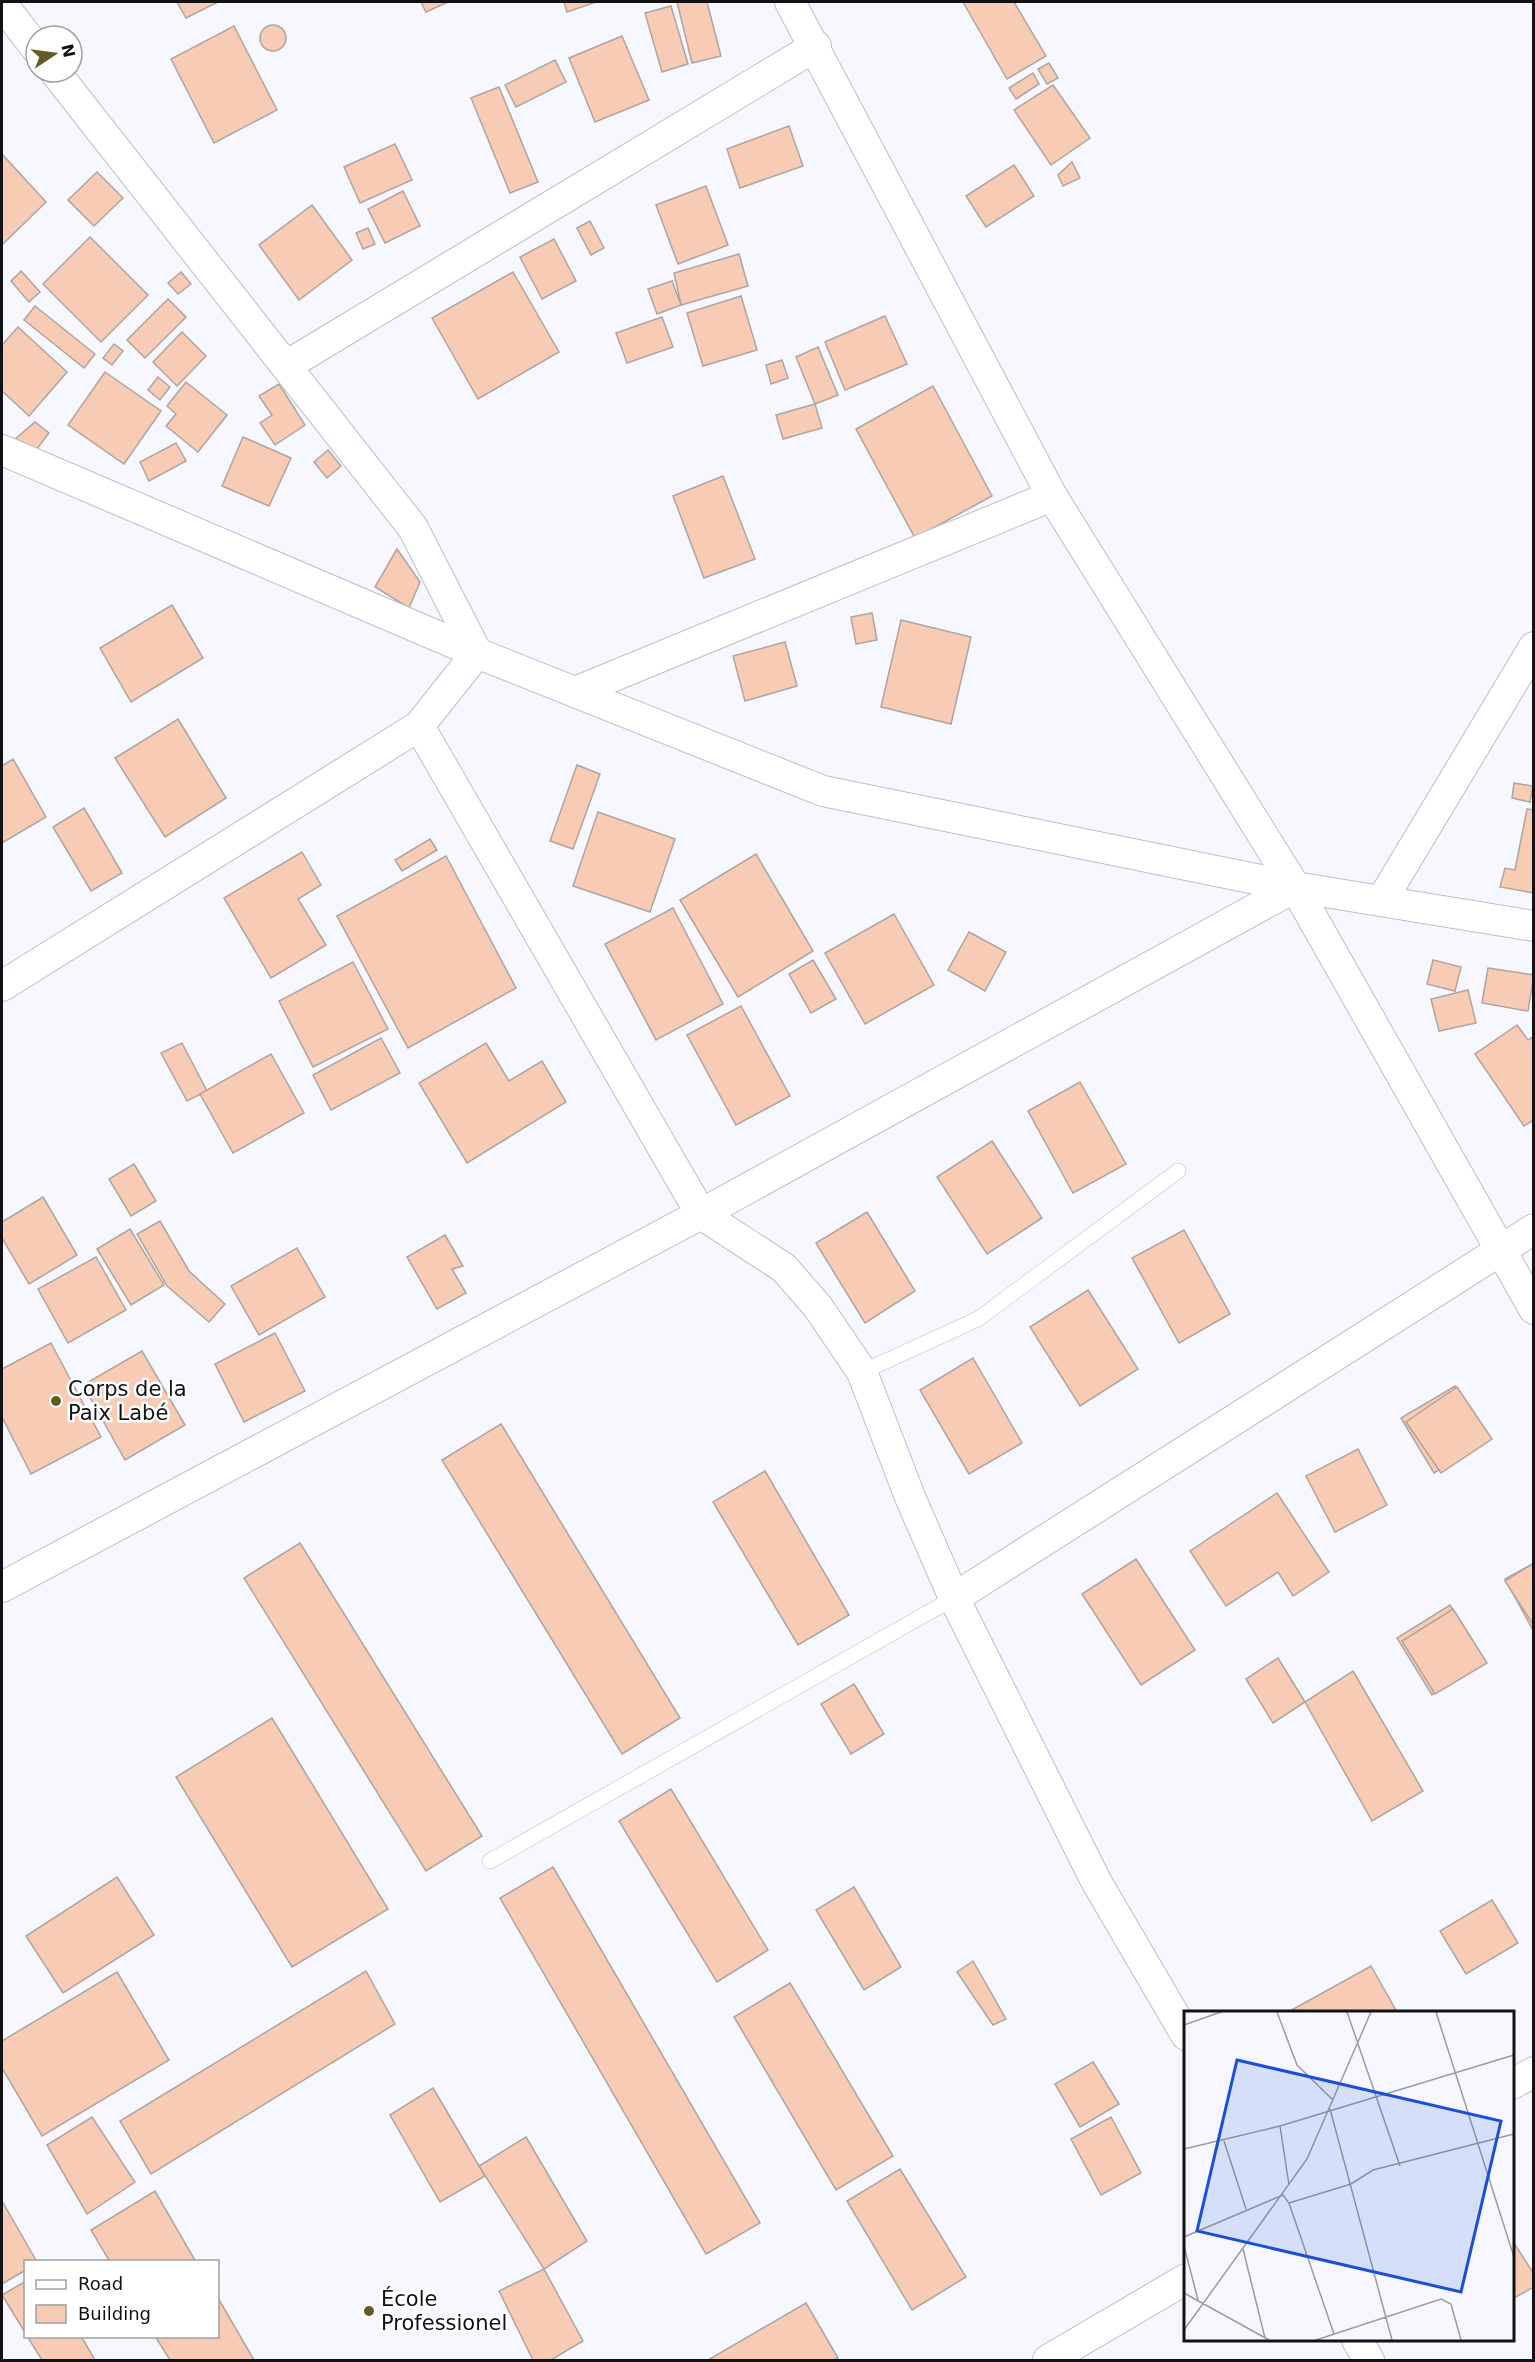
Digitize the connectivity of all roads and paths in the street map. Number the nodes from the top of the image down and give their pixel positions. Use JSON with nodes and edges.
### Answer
{"nodes":[{"id":1,"x":790,"y":2,"type":"edge"},
{"id":2,"x":2,"y":4,"type":"edge"},
{"id":3,"x":24,"y":32,"type":"edge"},
{"id":4,"x":816,"y":46,"type":"junction"},
{"id":5,"x":64,"y":84,"type":"edge"},
{"id":6,"x":286,"y":366,"type":"junction"},
{"id":7,"x":2,"y":450,"type":"edge"},
{"id":8,"x":1052,"y":496,"type":"junction"},
{"id":9,"x":1533,"y":647,"type":"edge"},
{"id":10,"x":477,"y":653,"type":"junction"},
{"id":11,"x":575,"y":692,"type":"junction"},
{"id":12,"x":419,"y":726,"type":"junction"},
{"id":13,"x":1295,"y":887,"type":"junction"},
{"id":14,"x":1382,"y":900,"type":"junction"},
{"id":15,"x":1533,"y":926,"type":"edge"},
{"id":16,"x":2,"y":986,"type":"edge"},
{"id":17,"x":1178,"y":1171,"type":"dead end"},
{"id":18,"x":701,"y":1215,"type":"junction"},
{"id":19,"x":1533,"y":1229,"type":"edge"},
{"id":20,"x":1500,"y":1250,"type":"junction"},
{"id":21,"x":1533,"y":1309,"type":"edge"},
{"id":22,"x":862,"y":1372,"type":"junction"},
{"id":23,"x":2,"y":1587,"type":"edge"},
{"id":24,"x":954,"y":1598,"type":"junction"},
{"id":25,"x":490,"y":1861,"type":"dead end"},
{"id":26,"x":1184,"y":2033,"type":"edge"},
{"id":27,"x":1533,"y":2072,"type":"edge"},
{"id":28,"x":1514,"y":2083,"type":"edge"},
{"id":29,"x":1184,"y":2280,"type":"edge"},
{"id":30,"x":1358,"y":2341,"type":"edge"},
{"id":31,"x":1048,"y":2361,"type":"edge"},
{"id":32,"x":1369,"y":2361,"type":"edge"}],
"edges":[{"from":1,"to":4,"type":"street"},
{"from":2,"to":3,"type":"street"},
{"from":4,"to":6,"type":"street"},
{"from":4,"to":8,"type":"street"},
{"from":5,"to":6,"type":"street"},
{"from":6,"to":10,"type":"street"},
{"from":7,"to":10,"type":"street"},
{"from":8,"to":11,"type":"street"},
{"from":8,"to":13,"type":"street"},
{"from":9,"to":14,"type":"street"},
{"from":10,"to":11,"type":"street"},
{"from":10,"to":12,"type":"street"},
{"from":11,"to":13,"type":"street"},
{"from":12,"to":16,"type":"street"},
{"from":12,"to":18,"type":"street"},
{"from":13,"to":14,"type":"street"},
{"from":13,"to":18,"type":"street"},
{"from":13,"to":20,"type":"street"},
{"from":14,"to":15,"type":"street"},
{"from":17,"to":22,"type":"lane"},
{"from":18,"to":22,"type":"street"},
{"from":18,"to":23,"type":"street"},
{"from":19,"to":20,"type":"street"},
{"from":20,"to":21,"type":"street"},
{"from":20,"to":24,"type":"street"},
{"from":22,"to":24,"type":"street"},
{"from":24,"to":25,"type":"lane"},
{"from":24,"to":26,"type":"street"},
{"from":27,"to":28,"type":"street"},
{"from":29,"to":31,"type":"street"},
{"from":30,"to":32,"type":"street"}]}
